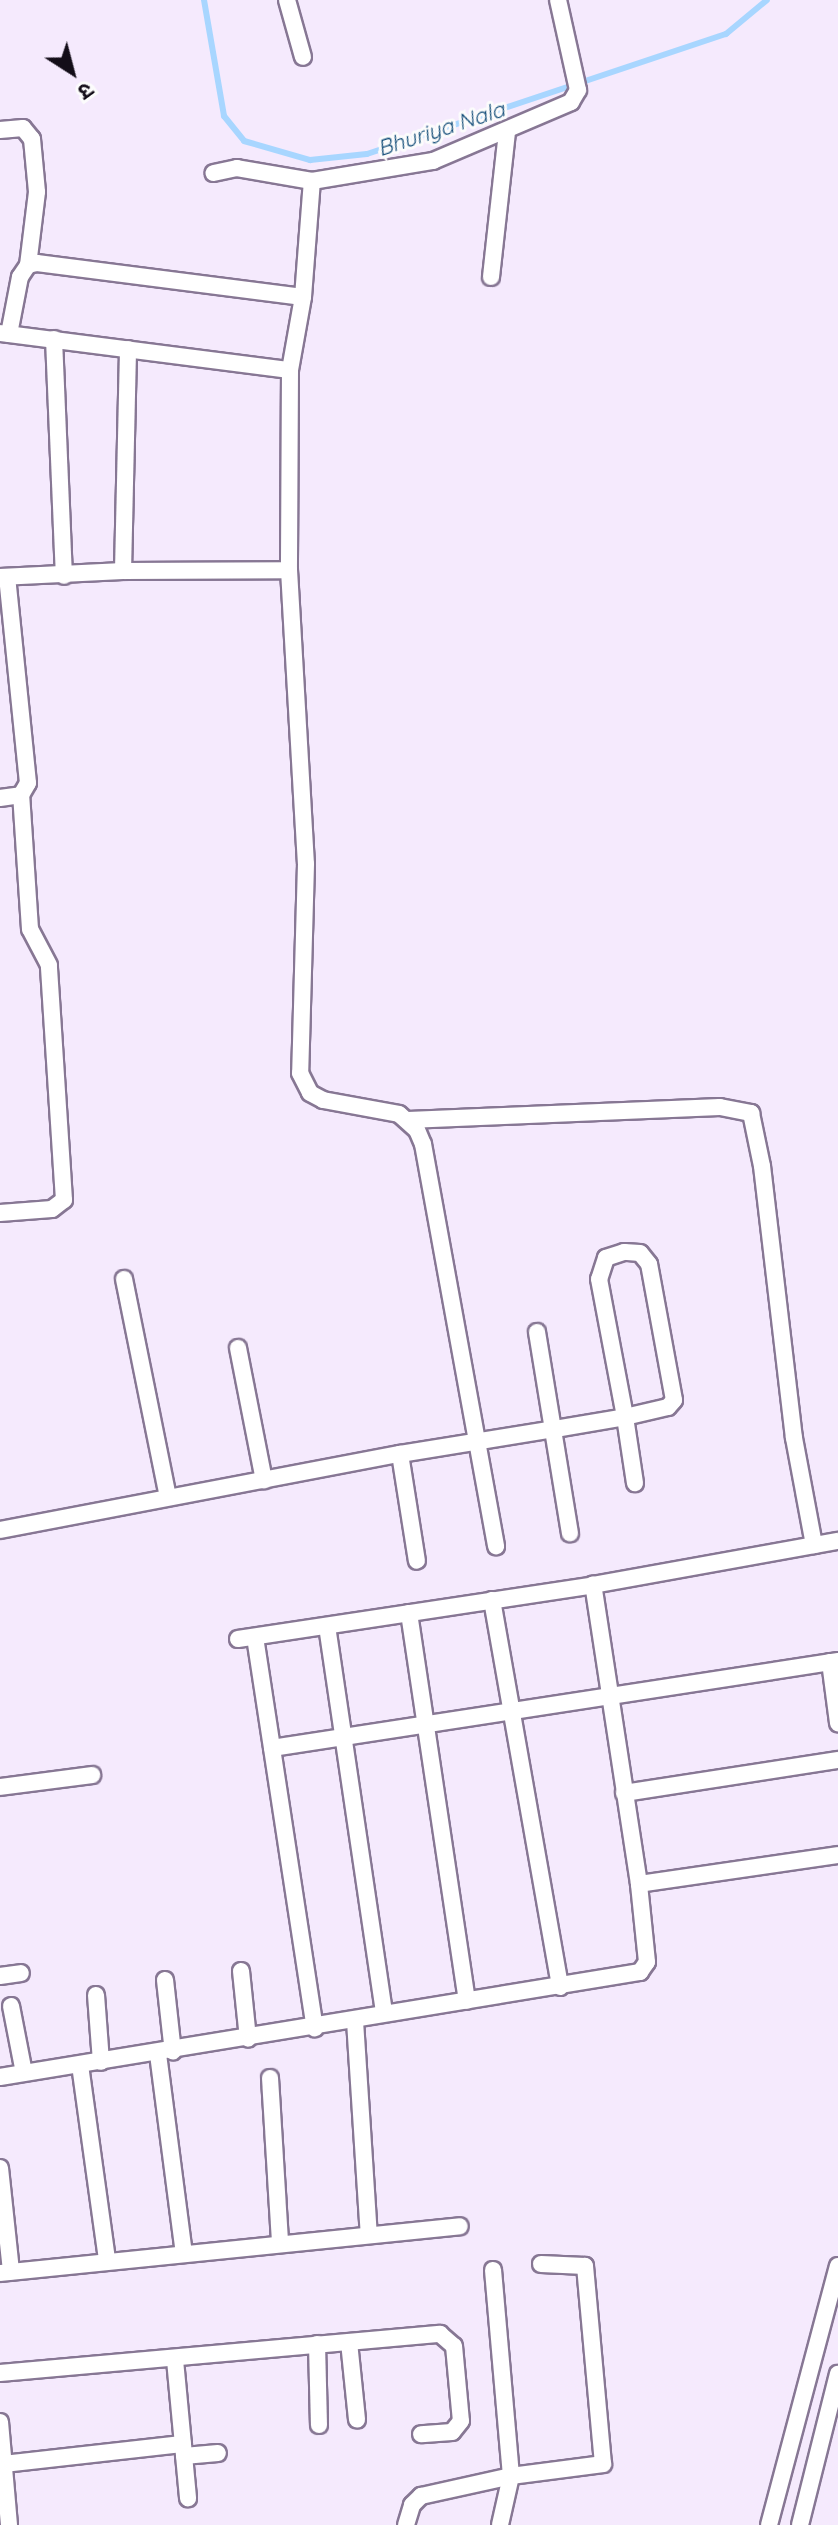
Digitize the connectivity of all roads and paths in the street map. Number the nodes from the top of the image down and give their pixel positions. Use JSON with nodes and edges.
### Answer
{"nodes":[{"id":1,"x":287,"y":0,"type":"edge"},
{"id":2,"x":558,"y":0,"type":"edge"},
{"id":3,"x":303,"y":57,"type":"dead end"},
{"id":4,"x":0,"y":130,"type":"edge"},
{"id":5,"x":507,"y":132,"type":"junction"},
{"id":6,"x":214,"y":173,"type":"dead end"},
{"id":7,"x":312,"y":181,"type":"junction"},
{"id":8,"x":28,"y":265,"type":"junction"},
{"id":9,"x":491,"y":277,"type":"dead end"},
{"id":10,"x":303,"y":297,"type":"junction"},
{"id":11,"x":5,"y":333,"type":"edge"},
{"id":12,"x":54,"y":339,"type":"junction"},
{"id":13,"x":128,"y":349,"type":"junction"},
{"id":14,"x":290,"y":370,"type":"junction"},
{"id":15,"x":289,"y":570,"type":"junction"},
{"id":16,"x":123,"y":571,"type":"junction"},
{"id":17,"x":64,"y":576,"type":"junction"},
{"id":18,"x":4,"y":577,"type":"edge"},
{"id":19,"x":21,"y":795,"type":"junction"},
{"id":20,"x":0,"y":798,"type":"edge"},
{"id":21,"x":408,"y":1120,"type":"junction"},
{"id":22,"x":0,"y":1213,"type":"edge"},
{"id":23,"x":124,"y":1279,"type":"dead end"},
{"id":24,"x":537,"y":1332,"type":"dead end"},
{"id":25,"x":238,"y":1348,"type":"dead end"},
{"id":26,"x":625,"y":1417,"type":"junction"},
{"id":27,"x":555,"y":1429,"type":"junction"},
{"id":28,"x":476,"y":1440,"type":"junction"},
{"id":29,"x":400,"y":1454,"type":"junction"},
{"id":30,"x":264,"y":1480,"type":"junction"},
{"id":31,"x":635,"y":1483,"type":"dead end"},
{"id":32,"x":168,"y":1497,"type":"junction"},
{"id":33,"x":0,"y":1530,"type":"edge"},
{"id":34,"x":570,"y":1533,"type":"dead end"},
{"id":35,"x":838,"y":1541,"type":"edge"},
{"id":36,"x":814,"y":1545,"type":"junction"},
{"id":37,"x":496,"y":1546,"type":"dead end"},
{"id":38,"x":417,"y":1561,"type":"dead end"},
{"id":39,"x":593,"y":1585,"type":"junction"},
{"id":40,"x":492,"y":1600,"type":"junction"},
{"id":41,"x":409,"y":1613,"type":"junction"},
{"id":42,"x":327,"y":1626,"type":"junction"},
{"id":43,"x":255,"y":1637,"type":"junction"},
{"id":44,"x":238,"y":1639,"type":"dead end"},
{"id":45,"x":834,"y":1662,"type":"edge"},
{"id":46,"x":609,"y":1696,"type":"junction"},
{"id":47,"x":509,"y":1712,"type":"junction"},
{"id":48,"x":838,"y":1723,"type":"edge"},
{"id":49,"x":426,"y":1725,"type":"junction"},
{"id":50,"x":344,"y":1737,"type":"junction"},
{"id":51,"x":272,"y":1748,"type":"junction"},
{"id":52,"x":838,"y":1760,"type":"edge"},
{"id":53,"x":92,"y":1775,"type":"dead end"},
{"id":54,"x":0,"y":1787,"type":"edge"},
{"id":55,"x":624,"y":1793,"type":"junction"},
{"id":56,"x":838,"y":1855,"type":"edge"},
{"id":57,"x":639,"y":1884,"type":"junction"},
{"id":58,"x":241,"y":1971,"type":"dead end"},
{"id":59,"x":21,"y":1973,"type":"dead end"},
{"id":60,"x":0,"y":1976,"type":"edge"},
{"id":61,"x":165,"y":1980,"type":"dead end"},
{"id":62,"x":560,"y":1987,"type":"junction"},
{"id":63,"x":96,"y":1995,"type":"dead end"},
{"id":64,"x":467,"y":2001,"type":"junction"},
{"id":65,"x":11,"y":2006,"type":"dead end"},
{"id":66,"x":384,"y":2013,"type":"junction"},
{"id":67,"x":355,"y":2021,"type":"junction"},
{"id":68,"x":315,"y":2028,"type":"junction"},
{"id":69,"x":248,"y":2039,"type":"junction"},
{"id":70,"x":165,"y":2053,"type":"junction"},
{"id":71,"x":101,"y":2062,"type":"junction"},
{"id":72,"x":80,"y":2065,"type":"junction"},
{"id":73,"x":24,"y":2073,"type":"junction"},
{"id":74,"x":0,"y":2077,"type":"edge"},
{"id":75,"x":270,"y":2078,"type":"dead end"},
{"id":76,"x":0,"y":2168,"type":"edge"},
{"id":77,"x":460,"y":2226,"type":"dead end"},
{"id":78,"x":369,"y":2235,"type":"junction"},
{"id":79,"x":280,"y":2243,"type":"junction"},
{"id":80,"x":184,"y":2253,"type":"junction"},
{"id":81,"x":107,"y":2260,"type":"junction"},
{"id":82,"x":541,"y":2264,"type":"dead end"},
{"id":83,"x":838,"y":2266,"type":"edge"},
{"id":84,"x":493,"y":2270,"type":"dead end"},
{"id":85,"x":6,"y":2272,"type":"edge"},
{"id":86,"x":349,"y":2342,"type":"junction"},
{"id":87,"x":317,"y":2344,"type":"junction"},
{"id":88,"x":175,"y":2360,"type":"junction"},
{"id":89,"x":0,"y":2373,"type":"edge"},
{"id":90,"x":838,"y":2374,"type":"edge"},
{"id":91,"x":357,"y":2420,"type":"dead end"},
{"id":92,"x":0,"y":2422,"type":"edge"},
{"id":93,"x":319,"y":2425,"type":"dead end"},
{"id":94,"x":421,"y":2434,"type":"dead end"},
{"id":95,"x":184,"y":2450,"type":"junction"},
{"id":96,"x":218,"y":2453,"type":"dead end"},
{"id":97,"x":4,"y":2464,"type":"junction"},
{"id":98,"x":511,"y":2476,"type":"junction"},
{"id":99,"x":188,"y":2498,"type":"dead end"},
{"id":100,"x":9,"y":2525,"type":"edge"},
{"id":101,"x":406,"y":2525,"type":"edge"},
{"id":102,"x":500,"y":2525,"type":"edge"},
{"id":103,"x":769,"y":2525,"type":"edge"},
{"id":104,"x":800,"y":2525,"type":"edge"}],
"edges":[{"from":1,"to":3,"type":"street"},
{"from":2,"to":5,"type":"street"},
{"from":4,"to":8,"type":"street"},
{"from":5,"to":7,"type":"street"},
{"from":5,"to":9,"type":"street"},
{"from":6,"to":7,"type":"street"},
{"from":7,"to":10,"type":"street"},
{"from":8,"to":10,"type":"street"},
{"from":8,"to":11,"type":"street"},
{"from":10,"to":14,"type":"street"},
{"from":11,"to":12,"type":"street"},
{"from":12,"to":13,"type":"street"},
{"from":12,"to":17,"type":"street"},
{"from":13,"to":14,"type":"street"},
{"from":13,"to":16,"type":"street"},
{"from":14,"to":15,"type":"street"},
{"from":15,"to":16,"type":"street"},
{"from":15,"to":21,"type":"street"},
{"from":16,"to":17,"type":"street"},
{"from":17,"to":18,"type":"street"},
{"from":18,"to":19,"type":"street"},
{"from":19,"to":20,"type":"street"},
{"from":19,"to":22,"type":"street"},
{"from":21,"to":28,"type":"street"},
{"from":21,"to":36,"type":"street"},
{"from":23,"to":32,"type":"street"},
{"from":24,"to":27,"type":"street"},
{"from":25,"to":30,"type":"street"},
{"from":26,"to":26,"type":"street"},
{"from":26,"to":27,"type":"street"},
{"from":26,"to":31,"type":"street"},
{"from":27,"to":28,"type":"street"},
{"from":27,"to":34,"type":"street"},
{"from":28,"to":29,"type":"street"},
{"from":28,"to":37,"type":"street"},
{"from":29,"to":30,"type":"street"},
{"from":29,"to":38,"type":"street"},
{"from":30,"to":32,"type":"street"},
{"from":32,"to":33,"type":"street"},
{"from":35,"to":36,"type":"street"},
{"from":36,"to":39,"type":"street"},
{"from":39,"to":40,"type":"street"},
{"from":39,"to":46,"type":"street"},
{"from":40,"to":41,"type":"street"},
{"from":40,"to":47,"type":"street"},
{"from":41,"to":42,"type":"street"},
{"from":41,"to":49,"type":"street"},
{"from":42,"to":43,"type":"street"},
{"from":42,"to":50,"type":"street"},
{"from":43,"to":44,"type":"street"},
{"from":43,"to":51,"type":"street"},
{"from":45,"to":46,"type":"street"},
{"from":45,"to":48,"type":"street"},
{"from":46,"to":47,"type":"street"},
{"from":46,"to":55,"type":"street"},
{"from":47,"to":49,"type":"street"},
{"from":47,"to":62,"type":"street"},
{"from":49,"to":50,"type":"street"},
{"from":49,"to":64,"type":"street"},
{"from":50,"to":51,"type":"street"},
{"from":50,"to":66,"type":"street"},
{"from":51,"to":68,"type":"street"},
{"from":52,"to":55,"type":"street"},
{"from":53,"to":54,"type":"street"},
{"from":55,"to":57,"type":"street"},
{"from":56,"to":57,"type":"street"},
{"from":57,"to":62,"type":"street"},
{"from":58,"to":69,"type":"street"},
{"from":59,"to":60,"type":"street"},
{"from":61,"to":70,"type":"street"},
{"from":62,"to":64,"type":"street"},
{"from":63,"to":71,"type":"street"},
{"from":64,"to":66,"type":"street"},
{"from":65,"to":73,"type":"street"},
{"from":66,"to":67,"type":"street"},
{"from":67,"to":68,"type":"street"},
{"from":67,"to":78,"type":"street"},
{"from":68,"to":69,"type":"street"},
{"from":69,"to":70,"type":"street"},
{"from":70,"to":71,"type":"street"},
{"from":70,"to":80,"type":"street"},
{"from":71,"to":72,"type":"street"},
{"from":72,"to":73,"type":"street"},
{"from":72,"to":81,"type":"street"},
{"from":73,"to":74,"type":"street"},
{"from":75,"to":79,"type":"street"},
{"from":76,"to":85,"type":"street"},
{"from":77,"to":78,"type":"street"},
{"from":78,"to":79,"type":"street"},
{"from":79,"to":80,"type":"street"},
{"from":80,"to":81,"type":"street"},
{"from":81,"to":85,"type":"street"},
{"from":82,"to":98,"type":"street"},
{"from":83,"to":103,"type":"street"},
{"from":84,"to":98,"type":"street"},
{"from":86,"to":87,"type":"street"},
{"from":86,"to":91,"type":"street"},
{"from":86,"to":94,"type":"street"},
{"from":87,"to":88,"type":"street"},
{"from":87,"to":93,"type":"street"},
{"from":88,"to":89,"type":"street"},
{"from":88,"to":95,"type":"street"},
{"from":90,"to":104,"type":"street"},
{"from":92,"to":97,"type":"street"},
{"from":95,"to":96,"type":"street"},
{"from":95,"to":97,"type":"street"},
{"from":95,"to":99,"type":"street"},
{"from":97,"to":100,"type":"street"},
{"from":98,"to":101,"type":"street"},
{"from":98,"to":102,"type":"street"}]}
